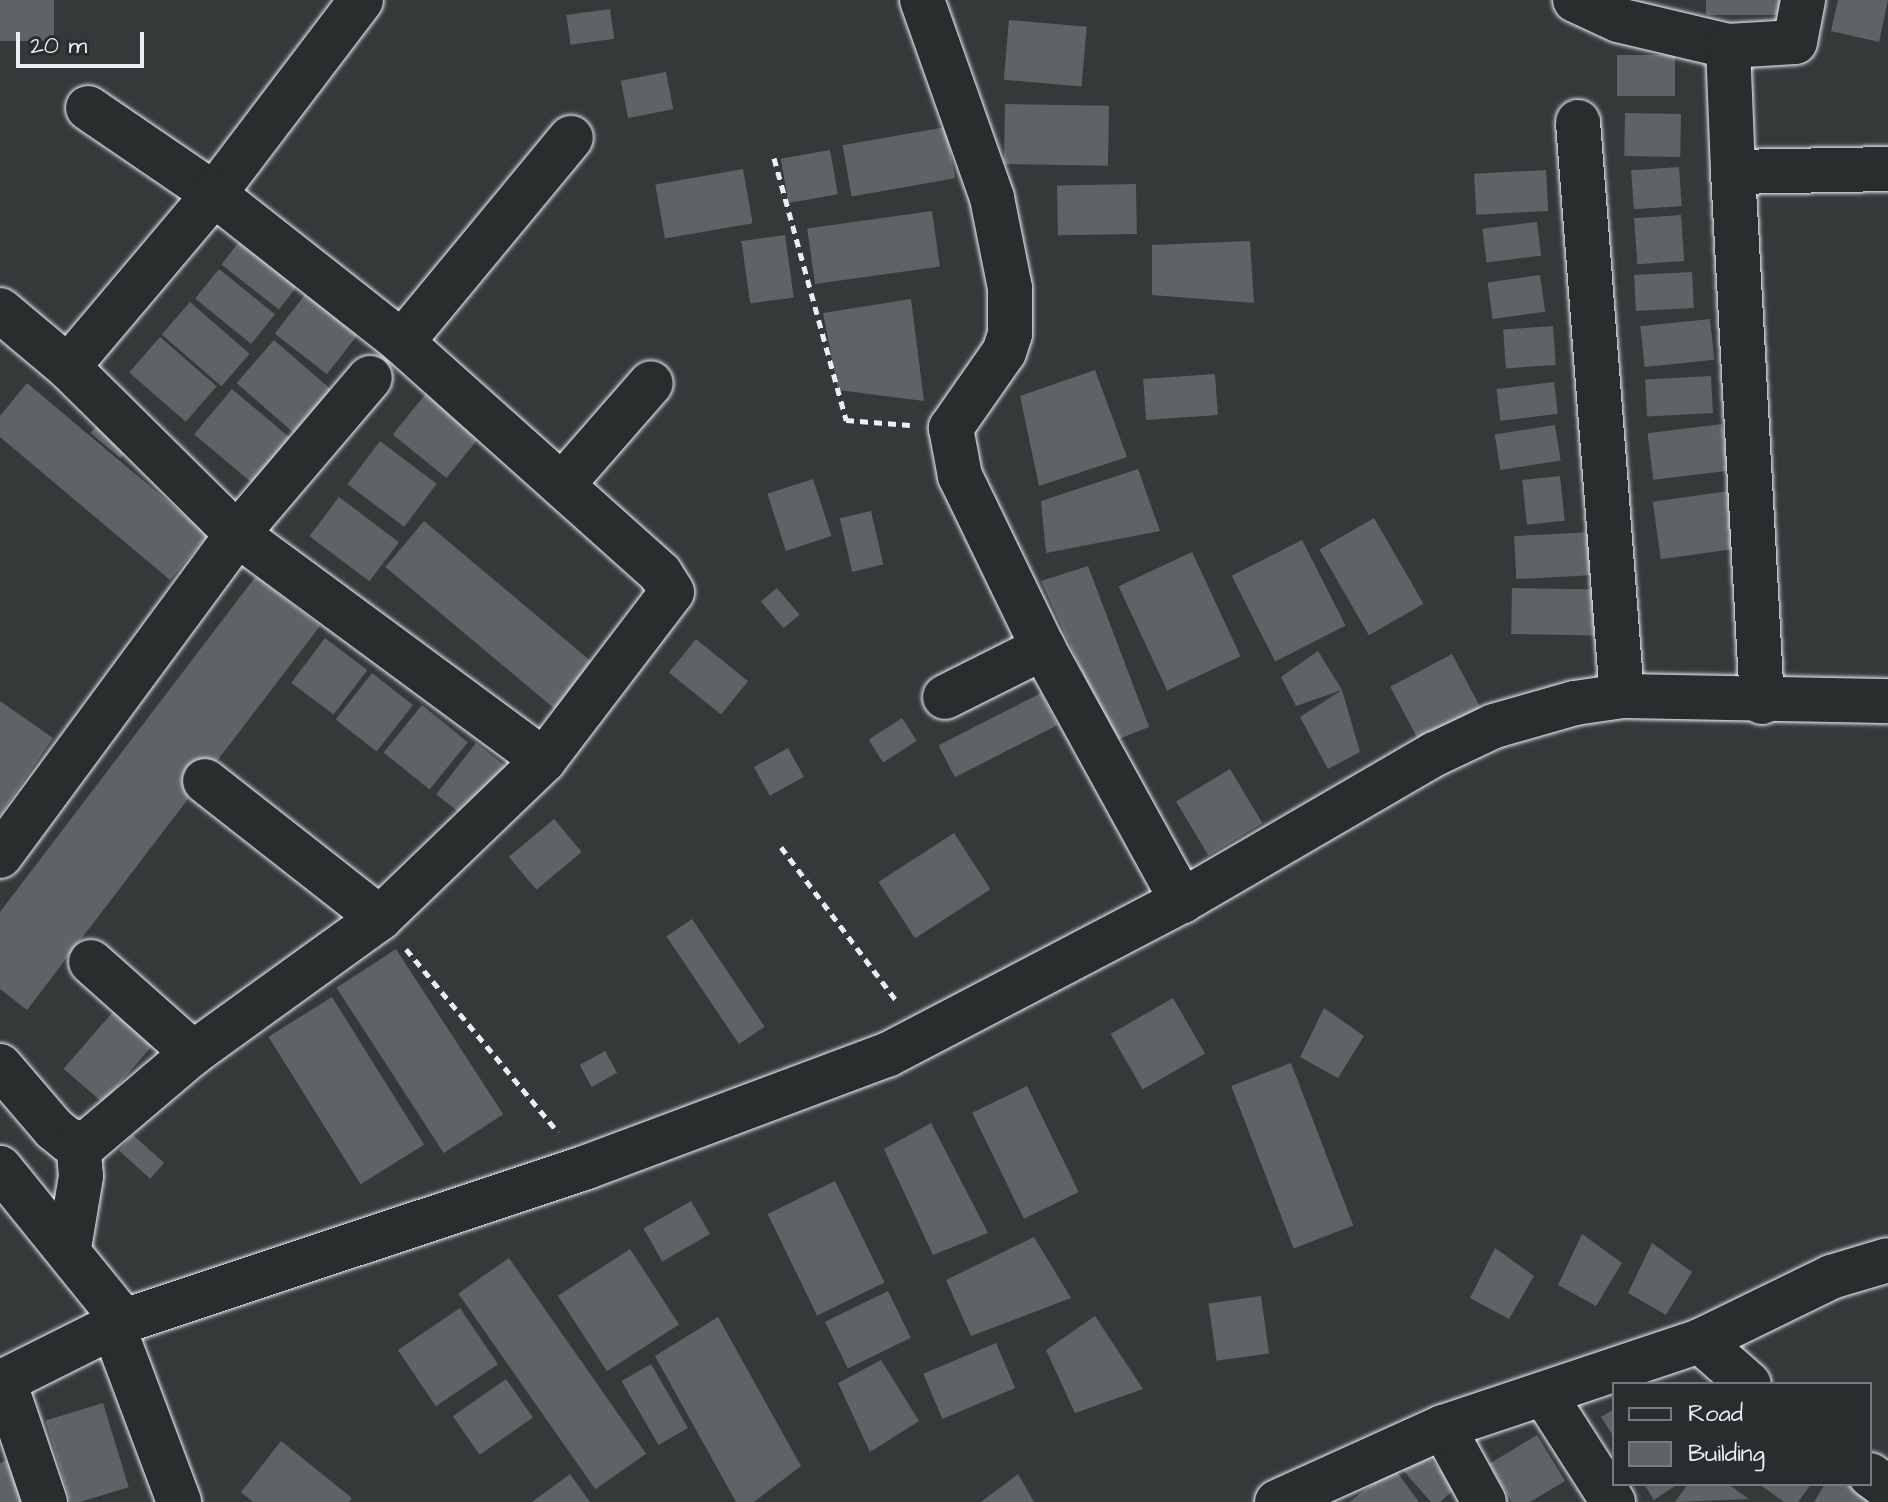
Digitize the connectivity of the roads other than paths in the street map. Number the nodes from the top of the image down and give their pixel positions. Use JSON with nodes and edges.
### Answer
{"nodes":[{"id":1,"x":361,"y":0,"type":"edge"},
{"id":2,"x":922,"y":0,"type":"edge"},
{"id":3,"x":1575,"y":0,"type":"edge"},
{"id":4,"x":1803,"y":0,"type":"edge"},
{"id":5,"x":1728,"y":46,"type":"junction"},
{"id":6,"x":88,"y":108,"type":"dead end"},
{"id":7,"x":1578,"y":122,"type":"dead end"},
{"id":8,"x":571,"y":138,"type":"dead end"},
{"id":9,"x":1888,"y":169,"type":"edge"},
{"id":10,"x":1733,"y":172,"type":"junction"},
{"id":11,"x":214,"y":194,"type":"junction"},
{"id":12,"x":0,"y":310,"type":"edge"},
{"id":13,"x":402,"y":342,"type":"junction"},
{"id":14,"x":68,"y":367,"type":"junction"},
{"id":15,"x":370,"y":378,"type":"dead end"},
{"id":16,"x":651,"y":383,"type":"dead end"},
{"id":17,"x":562,"y":485,"type":"junction"},
{"id":18,"x":237,"y":534,"type":"junction"},
{"id":19,"x":1043,"y":648,"type":"junction"},
{"id":20,"x":1622,"y":696,"type":"junction"},
{"id":21,"x":945,"y":697,"type":"dead end"},
{"id":22,"x":1888,"y":701,"type":"edge"},
{"id":23,"x":1762,"y":702,"type":"junction"},
{"id":24,"x":544,"y":760,"type":"junction"},
{"id":25,"x":205,"y":781,"type":"dead end"},
{"id":26,"x":0,"y":856,"type":"edge"},
{"id":27,"x":1182,"y":901,"type":"junction"},
{"id":28,"x":380,"y":918,"type":"junction"},
{"id":29,"x":91,"y":962,"type":"dead end"},
{"id":30,"x":193,"y":1053,"type":"junction"},
{"id":31,"x":0,"y":1066,"type":"edge"},
{"id":32,"x":78,"y":1144,"type":"junction"},
{"id":33,"x":0,"y":1168,"type":"edge"},
{"id":34,"x":69,"y":1248,"type":"junction"},
{"id":35,"x":1888,"y":1260,"type":"edge"},
{"id":36,"x":119,"y":1323,"type":"junction"},
{"id":37,"x":1700,"y":1341,"type":"junction"},
{"id":38,"x":2,"y":1382,"type":"edge"},
{"id":39,"x":1747,"y":1382,"type":"edge"},
{"id":40,"x":1544,"y":1394,"type":"junction"},
{"id":41,"x":1443,"y":1427,"type":"junction"},
{"id":42,"x":45,"y":1502,"type":"edge"},
{"id":43,"x":179,"y":1502,"type":"edge"},
{"id":44,"x":1277,"y":1502,"type":"edge"},
{"id":45,"x":1484,"y":1502,"type":"edge"},
{"id":46,"x":1613,"y":1502,"type":"edge"}],
"edges":[{"from":1,"to":11,"type":"street"},
{"from":2,"to":19,"type":"street"},
{"from":3,"to":5,"type":"street"},
{"from":4,"to":5,"type":"street"},
{"from":5,"to":10,"type":"street"},
{"from":6,"to":11,"type":"street"},
{"from":7,"to":20,"type":"street"},
{"from":8,"to":13,"type":"street"},
{"from":9,"to":10,"type":"street"},
{"from":10,"to":23,"type":"street"},
{"from":11,"to":13,"type":"street"},
{"from":11,"to":14,"type":"street"},
{"from":12,"to":14,"type":"street"},
{"from":13,"to":17,"type":"street"},
{"from":14,"to":18,"type":"street"},
{"from":15,"to":18,"type":"street"},
{"from":16,"to":17,"type":"street"},
{"from":17,"to":24,"type":"street"},
{"from":18,"to":24,"type":"street"},
{"from":18,"to":26,"type":"street"},
{"from":19,"to":21,"type":"street"},
{"from":19,"to":27,"type":"street"},
{"from":20,"to":23,"type":"street"},
{"from":20,"to":27,"type":"street"},
{"from":22,"to":23,"type":"street"},
{"from":24,"to":28,"type":"street"},
{"from":25,"to":28,"type":"street"},
{"from":27,"to":36,"type":"street"},
{"from":28,"to":30,"type":"street"},
{"from":29,"to":30,"type":"street"},
{"from":30,"to":32,"type":"street"},
{"from":31,"to":32,"type":"street"},
{"from":32,"to":34,"type":"street"},
{"from":33,"to":34,"type":"street"},
{"from":34,"to":36,"type":"street"},
{"from":35,"to":37,"type":"street"},
{"from":36,"to":38,"type":"street"},
{"from":36,"to":43,"type":"street"},
{"from":37,"to":39,"type":"street"},
{"from":37,"to":40,"type":"street"},
{"from":38,"to":42,"type":"street"},
{"from":40,"to":41,"type":"street"},
{"from":40,"to":46,"type":"street"},
{"from":41,"to":44,"type":"street"},
{"from":41,"to":45,"type":"street"}]}
